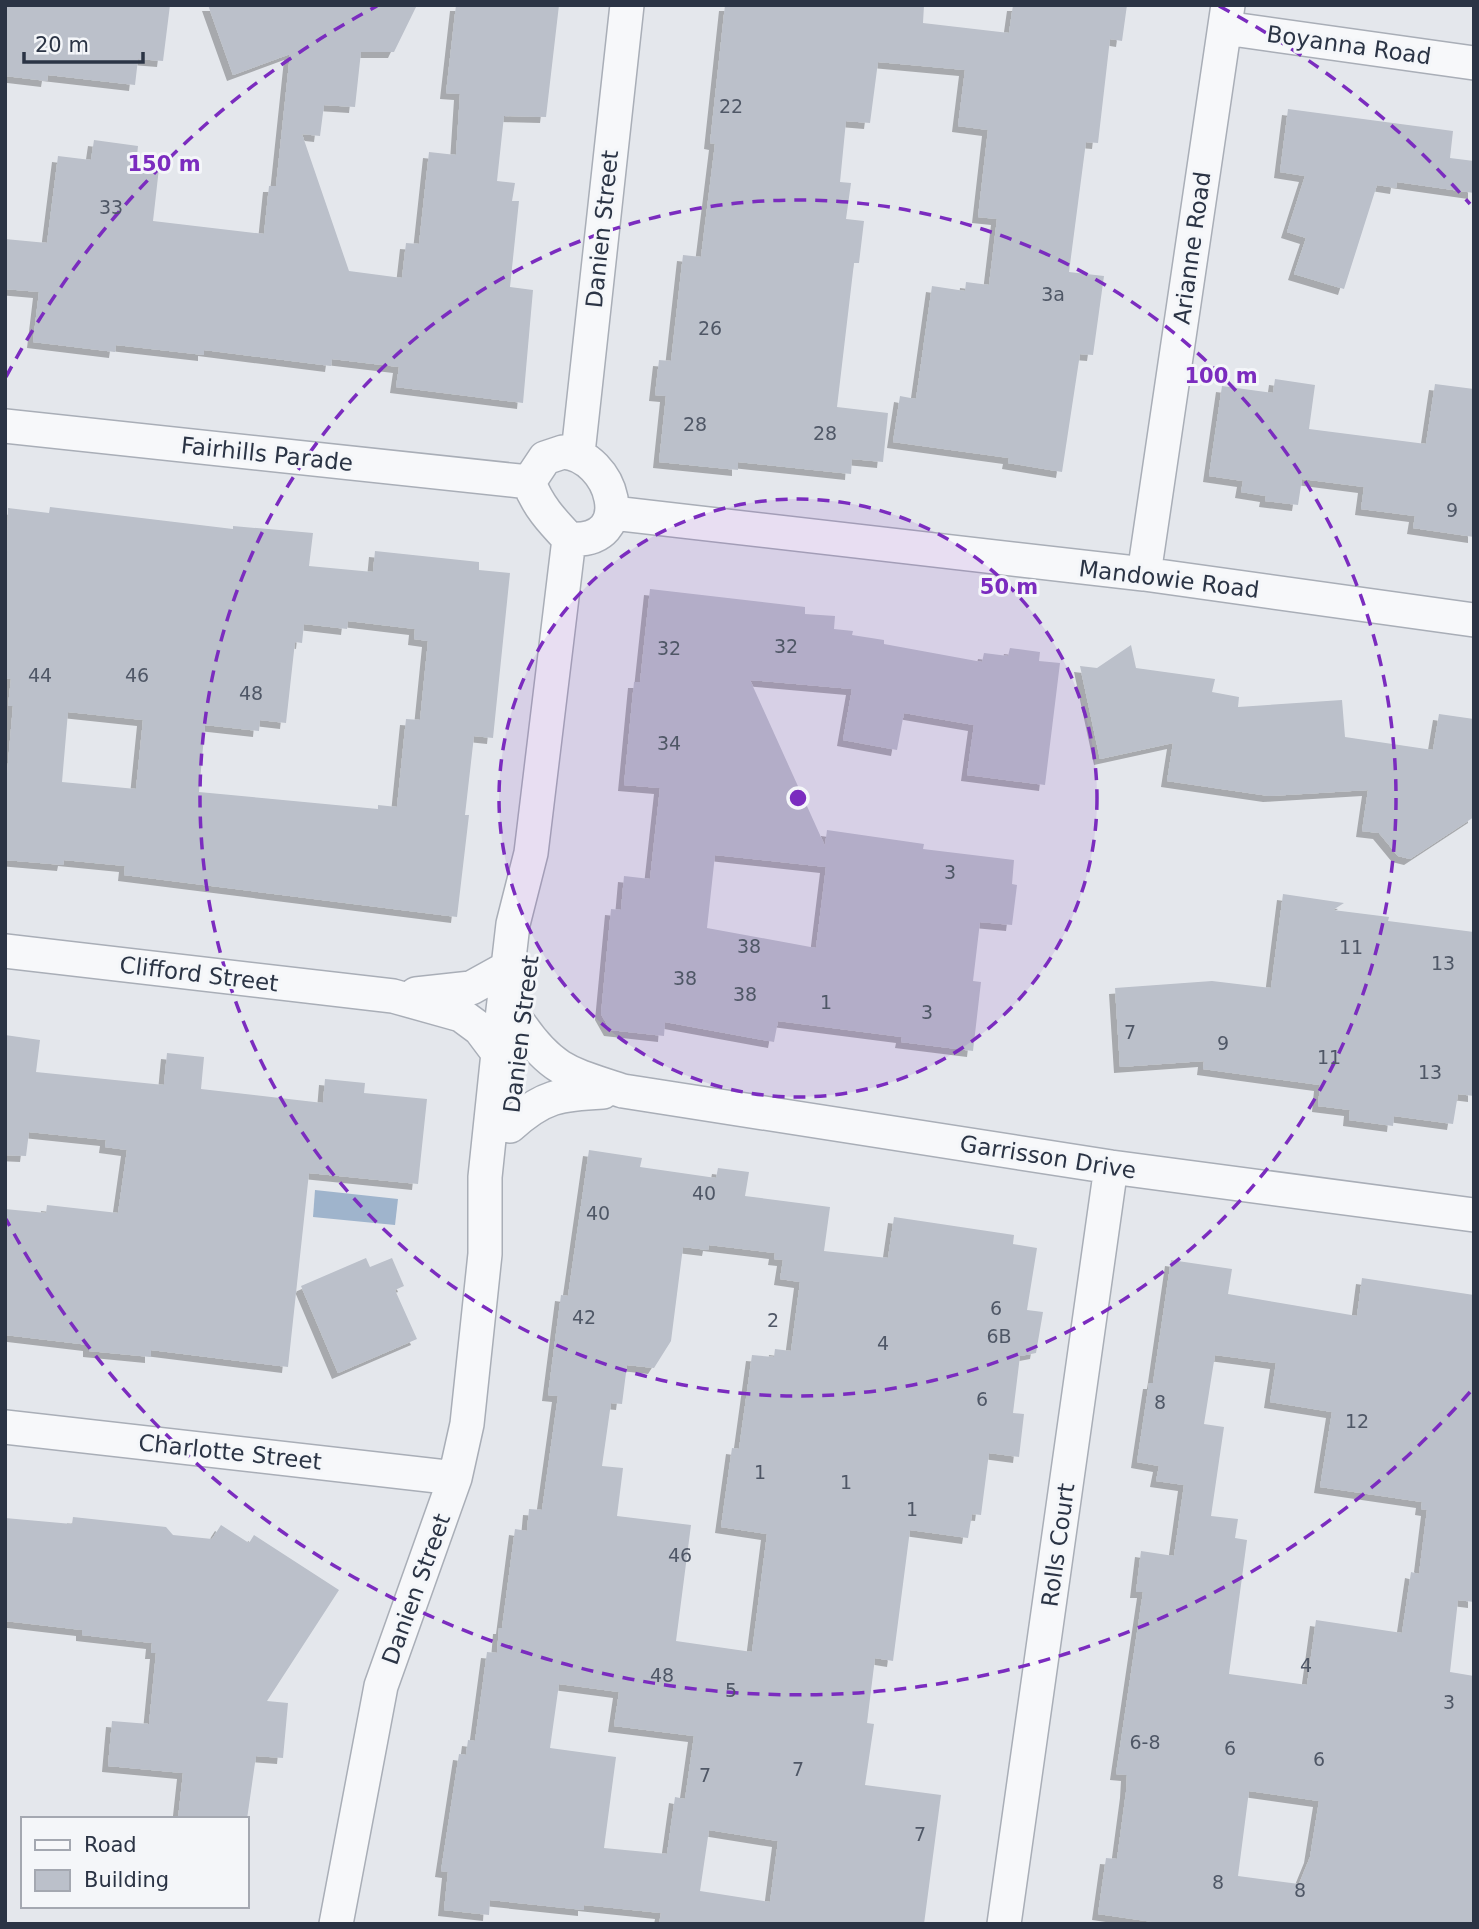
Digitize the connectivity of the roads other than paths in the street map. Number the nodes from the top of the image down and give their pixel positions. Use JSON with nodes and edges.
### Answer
{"nodes":[{"id":1,"x":627,"y":5,"type":"edge"},
{"id":2,"x":1226,"y":16,"type":"edge"},
{"id":3,"x":1474,"y":63,"type":"edge"},
{"id":4,"x":5,"y":426,"type":"edge"},
{"id":5,"x":578,"y":453,"type":"junction"},
{"id":6,"x":529,"y":482,"type":"junction"},
{"id":7,"x":613,"y":513,"type":"junction"},
{"id":8,"x":569,"y":538,"type":"junction"},
{"id":9,"x":1144,"y":574,"type":"junction"},
{"id":10,"x":1474,"y":620,"type":"edge"},
{"id":11,"x":531,"y":853,"type":"junction"},
{"id":12,"x":5,"y":951,"type":"edge"},
{"id":13,"x":509,"y":967,"type":"junction"},
{"id":14,"x":393,"y":996,"type":"junction"},
{"id":15,"x":521,"y":1026,"type":"junction"},
{"id":16,"x":498,"y":1053,"type":"junction"},
{"id":17,"x":623,"y":1091,"type":"junction"},
{"id":18,"x":510,"y":1126,"type":"junction"},
{"id":19,"x":1111,"y":1167,"type":"junction"},
{"id":20,"x":1474,"y":1215,"type":"edge"},
{"id":21,"x":485,"y":1254,"type":"junction"},
{"id":22,"x":5,"y":1427,"type":"edge"},
{"id":23,"x":455,"y":1478,"type":"junction"},
{"id":24,"x":336,"y":1924,"type":"edge"},
{"id":25,"x":1004,"y":1924,"type":"edge"}],
"edges":[{"from":1,"to":5,"type":"street","name":"Danien Street"},
{"from":2,"to":3,"type":"street","name":"Boyanna Road"},
{"from":2,"to":9,"type":"street","name":"Arianne Road"},
{"from":4,"to":6,"type":"street","name":"Fairhills Parade"},
{"from":5,"to":6,"type":"street"},
{"from":5,"to":7,"type":"street"},
{"from":6,"to":8,"type":"street"},
{"from":7,"to":8,"type":"street"},
{"from":7,"to":9,"type":"street","name":"Mandowie Road"},
{"from":8,"to":11,"type":"street","name":"Danien Street"},
{"from":9,"to":10,"type":"street","name":"Mandowie Road"},
{"from":11,"to":13,"type":"street","name":"Danien Street"},
{"from":11,"to":15,"type":"street","name":"Danien Street"},
{"from":12,"to":14,"type":"street","name":"Clifford Street"},
{"from":13,"to":14,"type":"street","name":"Clifford Street"},
{"from":13,"to":16,"type":"street","name":"Danien Street"},
{"from":14,"to":16,"type":"street","name":"Clifford Street"},
{"from":15,"to":17,"type":"street","name":"Garrisson Drive"},
{"from":15,"to":18,"type":"street","name":"Danien Street"},
{"from":16,"to":21,"type":"street","name":"Danien Street"},
{"from":17,"to":18,"type":"street","name":"Garrisson Drive"},
{"from":17,"to":19,"type":"street","name":"Garrisson Drive"},
{"from":18,"to":21,"type":"street","name":"Danien Street"},
{"from":19,"to":20,"type":"street","name":"Garrisson Drive"},
{"from":19,"to":25,"type":"street","name":"Rolls Court"},
{"from":21,"to":23,"type":"street","name":"Danien Street"},
{"from":22,"to":23,"type":"street","name":"Charlotte Street"},
{"from":23,"to":24,"type":"street","name":"Danien Street"}]}
